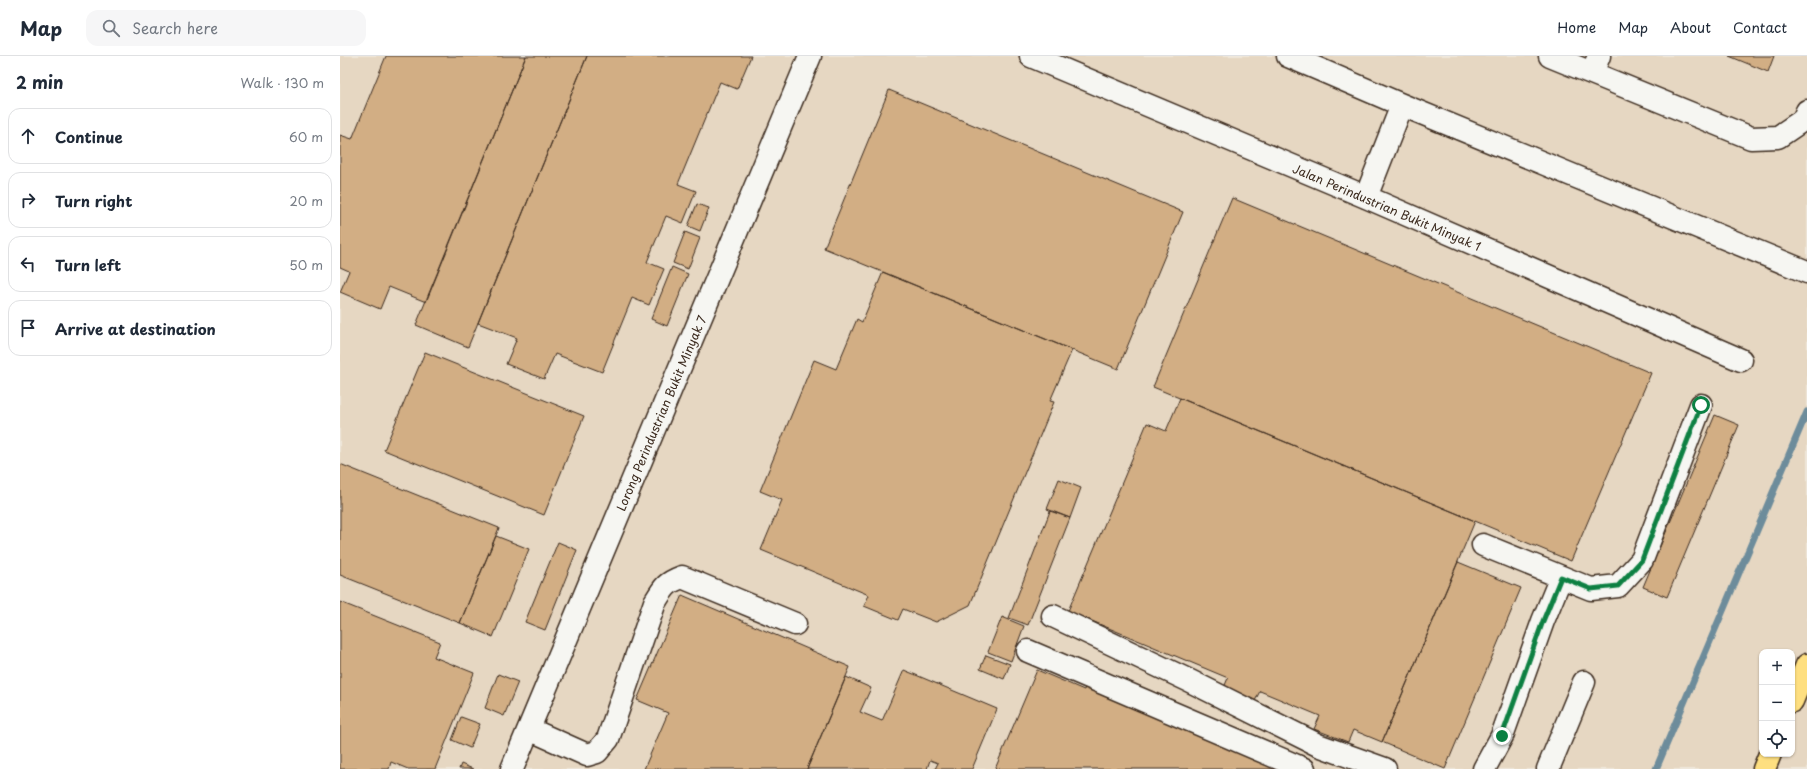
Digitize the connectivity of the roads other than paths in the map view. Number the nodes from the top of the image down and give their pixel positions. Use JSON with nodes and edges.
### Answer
{"nodes":[{"id":1,"x":810,"y":56,"type":"edge"},
{"id":2,"x":1031,"y":56,"type":"edge"},
{"id":3,"x":1288,"y":56,"type":"edge"},
{"id":4,"x":1550,"y":56,"type":"edge"},
{"id":5,"x":1596,"y":65,"type":"edge"},
{"id":6,"x":1402,"y":105,"type":"junction"},
{"id":7,"x":1807,"y":111,"type":"edge"},
{"id":8,"x":1366,"y":197,"type":"junction"},
{"id":9,"x":1807,"y":272,"type":"edge"},
{"id":10,"x":1741,"y":360,"type":"dead end"},
{"id":11,"x":1701,"y":405,"type":"dead end"},
{"id":12,"x":1483,"y":545,"type":"dead end"},
{"id":13,"x":1561,"y":577,"type":"junction"},
{"id":14,"x":1053,"y":616,"type":"dead end"},
{"id":15,"x":795,"y":624,"type":"dead end"},
{"id":16,"x":1028,"y":651,"type":"dead end"},
{"id":17,"x":1807,"y":664,"type":"edge"},
{"id":18,"x":1584,"y":682,"type":"dead end"},
{"id":19,"x":1795,"y":694,"type":"edge"},
{"id":20,"x":529,"y":729,"type":"junction"},
{"id":21,"x":1769,"y":757,"type":"edge"},
{"id":22,"x":512,"y":769,"type":"edge"},
{"id":23,"x":1304,"y":769,"type":"edge"},
{"id":24,"x":1385,"y":769,"type":"edge"},
{"id":25,"x":1484,"y":769,"type":"edge"},
{"id":26,"x":1548,"y":769,"type":"edge"},
{"id":27,"x":1764,"y":769,"type":"edge"}],
"edges":[{"from":1,"to":20,"type":"street","name":"Lorong Perindustrian Bukit Minyak 7"},
{"from":2,"to":8,"type":"street","name":"Jalan Perindustrian Bukit Minyak 1"},
{"from":3,"to":6,"type":"street"},
{"from":4,"to":5,"type":"street"},
{"from":5,"to":7,"type":"street"},
{"from":6,"to":8,"type":"street"},
{"from":6,"to":9,"type":"street"},
{"from":8,"to":10,"type":"street","name":"Jalan Perindustrian Bukit Minyak 1"},
{"from":11,"to":13,"type":"street"},
{"from":12,"to":13,"type":"street"},
{"from":13,"to":25,"type":"street"},
{"from":14,"to":24,"type":"street"},
{"from":15,"to":20,"type":"street"},
{"from":16,"to":23,"type":"street"},
{"from":17,"to":19,"type":"main road"},
{"from":18,"to":26,"type":"street"},
{"from":20,"to":22,"type":"street","name":"Lorong Perindustrian Bukit Minyak 7"},
{"from":21,"to":27,"type":"main road"}]}
